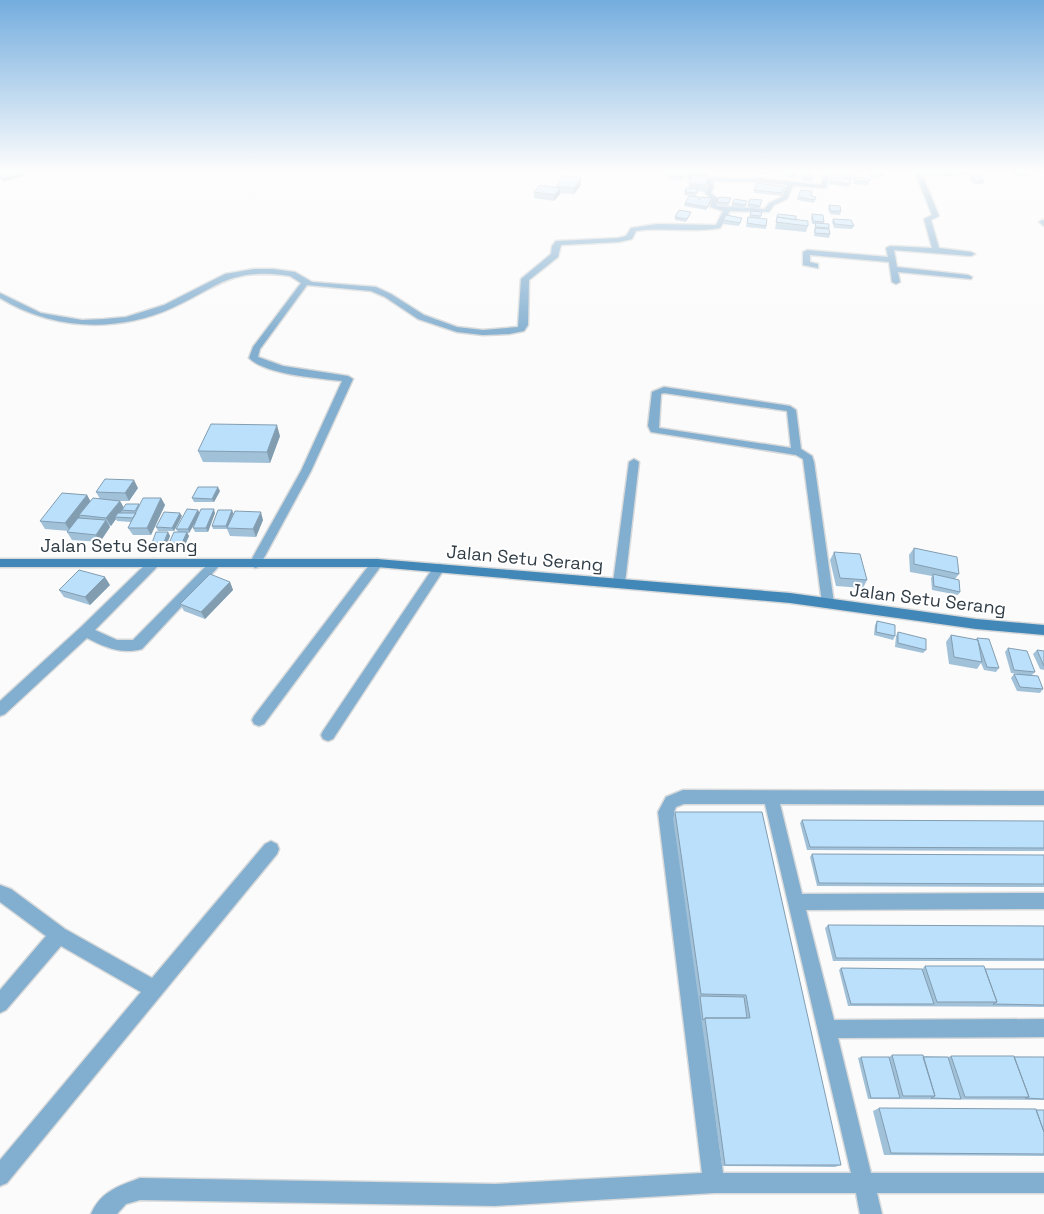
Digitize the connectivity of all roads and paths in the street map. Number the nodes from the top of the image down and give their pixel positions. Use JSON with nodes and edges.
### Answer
{"nodes":[{"id":1,"x":635,"y":229,"type":"edge"},
{"id":2,"x":930,"y":229,"type":"edge"},
{"id":3,"x":936,"y":250,"type":"junction"},
{"id":4,"x":971,"y":254,"type":"dead end"},
{"id":5,"x":892,"y":260,"type":"junction"},
{"id":6,"x":815,"y":266,"type":"dead end"},
{"id":7,"x":894,"y":269,"type":"junction"},
{"id":8,"x":968,"y":277,"type":"dead end"},
{"id":9,"x":306,"y":282,"type":"junction"},
{"id":10,"x":896,"y":282,"type":"dead end"},
{"id":11,"x":0,"y":295,"type":"edge"},
{"id":12,"x":798,"y":452,"type":"junction"},
{"id":13,"x":634,"y":462,"type":"dead end"},
{"id":14,"x":0,"y":563,"type":"edge"},
{"id":15,"x":154,"y":563,"type":"junction"},
{"id":16,"x":216,"y":563,"type":"junction"},
{"id":17,"x":377,"y":563,"type":"junction"},
{"id":18,"x":255,"y":564,"type":"junction"},
{"id":19,"x":439,"y":568,"type":"junction"},
{"id":20,"x":619,"y":583,"type":"junction"},
{"id":21,"x":828,"y":603,"type":"junction"},
{"id":22,"x":1044,"y":630,"type":"edge"},
{"id":23,"x":86,"y":631,"type":"junction"},
{"id":24,"x":0,"y":710,"type":"edge"},
{"id":25,"x":259,"y":720,"type":"dead end"},
{"id":26,"x":328,"y":735,"type":"dead end"},
{"id":27,"x":772,"y":798,"type":"junction"},
{"id":28,"x":1044,"y":798,"type":"edge"},
{"id":29,"x":271,"y":849,"type":"dead end"},
{"id":30,"x":0,"y":893,"type":"edge"},
{"id":31,"x":1044,"y":901,"type":"edge"},
{"id":32,"x":796,"y":902,"type":"junction"},
{"id":33,"x":59,"y":935,"type":"junction"},
{"id":34,"x":154,"y":989,"type":"junction"},
{"id":35,"x":0,"y":1004,"type":"edge"},
{"id":36,"x":1044,"y":1028,"type":"edge"},
{"id":37,"x":826,"y":1029,"type":"junction"},
{"id":38,"x":0,"y":1176,"type":"edge"},
{"id":39,"x":714,"y":1183,"type":"junction"},
{"id":40,"x":1044,"y":1183,"type":"edge"},
{"id":41,"x":864,"y":1184,"type":"junction"},
{"id":42,"x":102,"y":1214,"type":"edge"},
{"id":43,"x":871,"y":1214,"type":"edge"}],
"edges":[{"from":1,"to":9,"type":"street"},
{"from":2,"to":3,"type":"street"},
{"from":3,"to":4,"type":"street"},
{"from":3,"to":5,"type":"street"},
{"from":5,"to":6,"type":"street"},
{"from":5,"to":7,"type":"street"},
{"from":7,"to":8,"type":"street"},
{"from":7,"to":10,"type":"street"},
{"from":9,"to":11,"type":"street"},
{"from":9,"to":18,"type":"street"},
{"from":12,"to":12,"type":"street"},
{"from":12,"to":21,"type":"street"},
{"from":13,"to":20,"type":"street"},
{"from":14,"to":15,"type":"street","name":"Jalan Setu Serang"},
{"from":15,"to":16,"type":"street","name":"Jalan Setu Serang"},
{"from":15,"to":23,"type":"street"},
{"from":16,"to":18,"type":"street","name":"Jalan Setu Serang"},
{"from":16,"to":23,"type":"street"},
{"from":17,"to":18,"type":"street","name":"Jalan Setu Serang"},
{"from":17,"to":19,"type":"street","name":"Jalan Setu Serang"},
{"from":17,"to":25,"type":"street"},
{"from":19,"to":20,"type":"street","name":"Jalan Setu Serang"},
{"from":19,"to":26,"type":"street"},
{"from":20,"to":21,"type":"street","name":"Jalan Setu Serang"},
{"from":21,"to":22,"type":"street","name":"Jalan Setu Serang"},
{"from":23,"to":24,"type":"street"},
{"from":27,"to":28,"type":"street"},
{"from":27,"to":32,"type":"street"},
{"from":27,"to":39,"type":"street"},
{"from":29,"to":34,"type":"street"},
{"from":30,"to":33,"type":"street"},
{"from":31,"to":32,"type":"street"},
{"from":32,"to":37,"type":"street"},
{"from":33,"to":34,"type":"street"},
{"from":33,"to":35,"type":"street"},
{"from":34,"to":38,"type":"street"},
{"from":36,"to":37,"type":"street"},
{"from":37,"to":41,"type":"street"},
{"from":39,"to":41,"type":"street"},
{"from":39,"to":42,"type":"street"},
{"from":40,"to":41,"type":"street"},
{"from":41,"to":43,"type":"street"}]}
